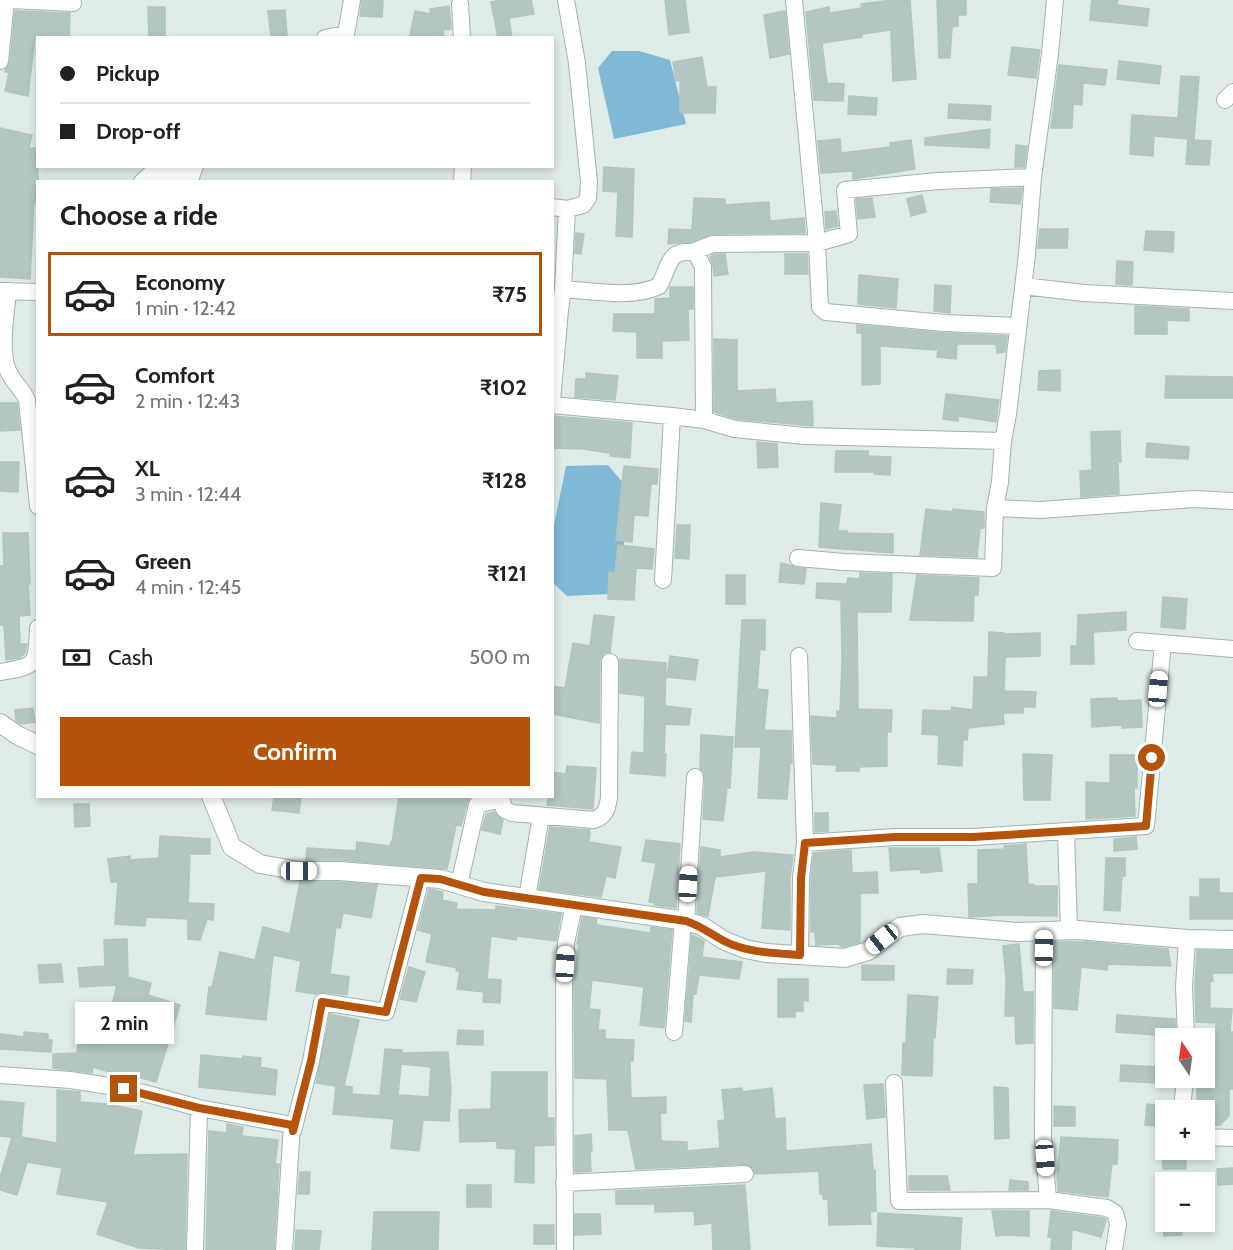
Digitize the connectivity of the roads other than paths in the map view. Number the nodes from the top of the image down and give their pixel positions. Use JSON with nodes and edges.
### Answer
{"nodes":[{"id":1,"x":6,"y":0,"type":"edge"},
{"id":2,"x":11,"y":0,"type":"edge"},
{"id":3,"x":352,"y":0,"type":"edge"},
{"id":4,"x":566,"y":0,"type":"edge"},
{"id":5,"x":794,"y":0,"type":"edge"},
{"id":6,"x":1055,"y":0,"type":"edge"},
{"id":7,"x":73,"y":3,"type":"dead end"},
{"id":8,"x":459,"y":4,"type":"dead end"},
{"id":9,"x":336,"y":36,"type":"edge"},
{"id":10,"x":462,"y":36,"type":"edge"},
{"id":11,"x":0,"y":61,"type":"edge"},
{"id":12,"x":194,"y":168,"type":"edge"},
{"id":13,"x":1033,"y":177,"type":"junction"},
{"id":14,"x":144,"y":180,"type":"edge"},
{"id":15,"x":560,"y":208,"type":"edge"},
{"id":16,"x":817,"y":243,"type":"junction"},
{"id":17,"x":692,"y":252,"type":"junction"},
{"id":18,"x":1023,"y":286,"type":"junction"},
{"id":19,"x":563,"y":289,"type":"junction"},
{"id":20,"x":4,"y":291,"type":"edge"},
{"id":21,"x":36,"y":292,"type":"edge"},
{"id":22,"x":1233,"y":301,"type":"edge"},
{"id":23,"x":556,"y":310,"type":"edge"},
{"id":24,"x":1018,"y":326,"type":"junction"},
{"id":25,"x":554,"y":356,"type":"edge"},
{"id":26,"x":554,"y":403,"type":"edge"},
{"id":27,"x":672,"y":416,"type":"junction"},
{"id":28,"x":704,"y":420,"type":"junction"},
{"id":29,"x":1003,"y":441,"type":"junction"},
{"id":30,"x":36,"y":487,"type":"edge"},
{"id":31,"x":1233,"y":501,"type":"edge"},
{"id":32,"x":995,"y":508,"type":"junction"},
{"id":33,"x":798,"y":558,"type":"dead end"},
{"id":34,"x":663,"y":580,"type":"dead end"},
{"id":35,"x":1137,"y":641,"type":"dead end"},
{"id":36,"x":1163,"y":643,"type":"junction"},
{"id":37,"x":1233,"y":649,"type":"edge"},
{"id":38,"x":36,"y":656,"type":"edge"},
{"id":39,"x":799,"y":656,"type":"dead end"},
{"id":40,"x":610,"y":662,"type":"dead end"},
{"id":41,"x":0,"y":672,"type":"edge"},
{"id":42,"x":0,"y":723,"type":"edge"},
{"id":43,"x":36,"y":744,"type":"edge"},
{"id":44,"x":695,"y":777,"type":"dead end"},
{"id":45,"x":212,"y":798,"type":"edge"},
{"id":46,"x":501,"y":798,"type":"edge"},
{"id":47,"x":541,"y":816,"type":"junction"},
{"id":48,"x":1066,"y":832,"type":"junction"},
{"id":49,"x":805,"y":843,"type":"junction"},
{"id":50,"x":421,"y":878,"type":"junction"},
{"id":51,"x":459,"y":885,"type":"junction"},
{"id":52,"x":527,"y":898,"type":"junction"},
{"id":53,"x":574,"y":905,"type":"junction"},
{"id":54,"x":684,"y":921,"type":"junction"},
{"id":55,"x":1069,"y":930,"type":"junction"},
{"id":56,"x":1044,"y":931,"type":"junction"},
{"id":57,"x":1187,"y":939,"type":"junction"},
{"id":58,"x":1233,"y":940,"type":"edge"},
{"id":59,"x":800,"y":955,"type":"junction"},
{"id":60,"x":1186,"y":1028,"type":"edge"},
{"id":61,"x":674,"y":1032,"type":"dead end"},
{"id":62,"x":0,"y":1075,"type":"edge"},
{"id":63,"x":894,"y":1083,"type":"dead end"},
{"id":64,"x":199,"y":1108,"type":"junction"},
{"id":65,"x":293,"y":1131,"type":"junction"},
{"id":66,"x":1215,"y":1137,"type":"edge"},
{"id":67,"x":1233,"y":1138,"type":"edge"},
{"id":68,"x":745,"y":1174,"type":"dead end"},
{"id":69,"x":564,"y":1183,"type":"junction"},
{"id":70,"x":1048,"y":1200,"type":"junction"},
{"id":71,"x":195,"y":1250,"type":"edge"},
{"id":72,"x":284,"y":1250,"type":"edge"},
{"id":73,"x":565,"y":1250,"type":"edge"},
{"id":74,"x":1114,"y":1250,"type":"edge"}],
"edges":[{"from":1,"to":11,"type":"street"},
{"from":2,"to":7,"type":"street"},
{"from":3,"to":9,"type":"street"},
{"from":4,"to":15,"type":"street"},
{"from":5,"to":16,"type":"street"},
{"from":6,"to":13,"type":"street"},
{"from":8,"to":10,"type":"street"},
{"from":12,"to":14,"type":"street"},
{"from":13,"to":16,"type":"street"},
{"from":13,"to":18,"type":"street"},
{"from":15,"to":19,"type":"street"},
{"from":16,"to":17,"type":"street"},
{"from":16,"to":24,"type":"street"},
{"from":17,"to":19,"type":"street"},
{"from":17,"to":28,"type":"street"},
{"from":18,"to":22,"type":"street"},
{"from":18,"to":24,"type":"street"},
{"from":19,"to":23,"type":"street"},
{"from":20,"to":21,"type":"street"},
{"from":20,"to":30,"type":"street"},
{"from":23,"to":25,"type":"street"},
{"from":24,"to":29,"type":"street"},
{"from":26,"to":27,"type":"street"},
{"from":27,"to":28,"type":"street"},
{"from":27,"to":34,"type":"street"},
{"from":28,"to":29,"type":"street"},
{"from":29,"to":32,"type":"street"},
{"from":31,"to":32,"type":"street"},
{"from":32,"to":33,"type":"street"},
{"from":35,"to":36,"type":"street"},
{"from":36,"to":37,"type":"street"},
{"from":36,"to":48,"type":"street"},
{"from":38,"to":41,"type":"street"},
{"from":39,"to":49,"type":"street"},
{"from":40,"to":47,"type":"street"},
{"from":42,"to":43,"type":"street"},
{"from":44,"to":54,"type":"street"},
{"from":45,"to":50,"type":"street"},
{"from":46,"to":47,"type":"street"},
{"from":46,"to":51,"type":"street"},
{"from":47,"to":52,"type":"street"},
{"from":48,"to":49,"type":"street"},
{"from":48,"to":55,"type":"street"},
{"from":49,"to":59,"type":"street"},
{"from":50,"to":51,"type":"street"},
{"from":50,"to":65,"type":"street"},
{"from":51,"to":52,"type":"street"},
{"from":52,"to":53,"type":"street"},
{"from":53,"to":54,"type":"street"},
{"from":53,"to":69,"type":"street"},
{"from":54,"to":59,"type":"street"},
{"from":54,"to":61,"type":"street"},
{"from":55,"to":56,"type":"street"},
{"from":55,"to":57,"type":"street"},
{"from":56,"to":59,"type":"street"},
{"from":56,"to":70,"type":"street"},
{"from":57,"to":58,"type":"street"},
{"from":57,"to":60,"type":"street"},
{"from":62,"to":64,"type":"street"},
{"from":63,"to":70,"type":"street"},
{"from":64,"to":65,"type":"street"},
{"from":64,"to":71,"type":"street"},
{"from":65,"to":72,"type":"street"},
{"from":66,"to":67,"type":"street"},
{"from":68,"to":69,"type":"street"},
{"from":69,"to":73,"type":"street"},
{"from":70,"to":74,"type":"street"}]}
